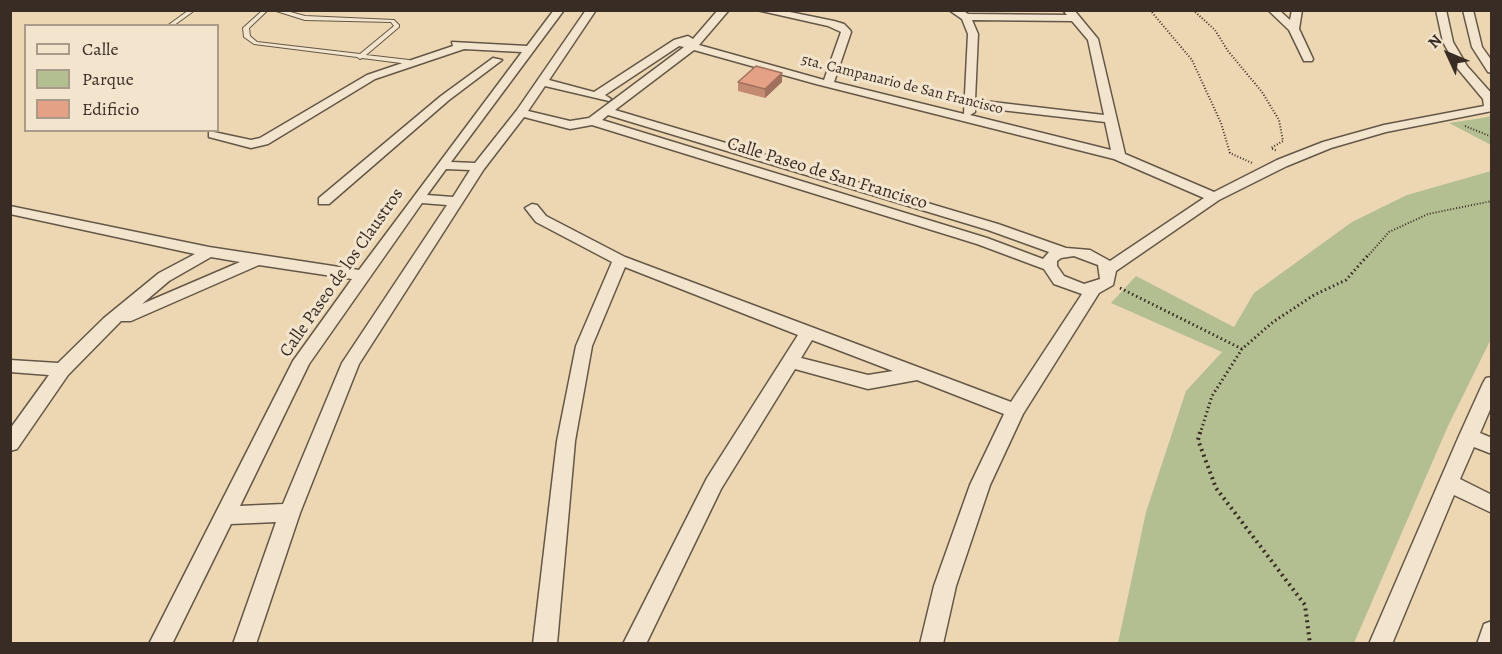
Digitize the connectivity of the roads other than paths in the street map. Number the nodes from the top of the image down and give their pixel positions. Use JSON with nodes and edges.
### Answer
{"nodes":[{"id":1,"x":193,"y":10,"type":"edge"},
{"id":2,"x":266,"y":10,"type":"edge"},
{"id":3,"x":275,"y":10,"type":"edge"},
{"id":4,"x":559,"y":10,"type":"edge"},
{"id":5,"x":591,"y":10,"type":"edge"},
{"id":6,"x":724,"y":10,"type":"edge"},
{"id":7,"x":762,"y":10,"type":"edge"},
{"id":8,"x":954,"y":10,"type":"edge"},
{"id":9,"x":1273,"y":10,"type":"edge"},
{"id":10,"x":1296,"y":10,"type":"edge"},
{"id":11,"x":1441,"y":10,"type":"edge"},
{"id":12,"x":1468,"y":10,"type":"edge"},
{"id":13,"x":1072,"y":14,"type":"edge"},
{"id":14,"x":966,"y":16,"type":"junction"},
{"id":15,"x":172,"y":24,"type":"edge"},
{"id":16,"x":1294,"y":29,"type":"junction"},
{"id":17,"x":550,"y":39,"type":"junction"},
{"id":18,"x":695,"y":41,"type":"junction"},
{"id":19,"x":462,"y":46,"type":"junction"},
{"id":20,"x":360,"y":57,"type":"junction"},
{"id":21,"x":1308,"y":59,"type":"dead end"},
{"id":22,"x":497,"y":60,"type":"junction"},
{"id":23,"x":410,"y":62,"type":"junction"},
{"id":24,"x":518,"y":63,"type":"junction"},
{"id":25,"x":1491,"y":70,"type":"edge"},
{"id":26,"x":542,"y":81,"type":"junction"},
{"id":27,"x":828,"y":84,"type":"junction"},
{"id":28,"x":596,"y":96,"type":"junction"},
{"id":29,"x":970,"y":103,"type":"junction"},
{"id":30,"x":1491,"y":105,"type":"edge"},
{"id":31,"x":612,"y":107,"type":"junction"},
{"id":32,"x":521,"y":113,"type":"junction"},
{"id":33,"x":968,"y":119,"type":"junction"},
{"id":34,"x":1110,"y":119,"type":"junction"},
{"id":35,"x":592,"y":121,"type":"junction"},
{"id":36,"x":213,"y":134,"type":"dead end"},
{"id":37,"x":1119,"y":156,"type":"junction"},
{"id":38,"x":442,"y":165,"type":"junction"},
{"id":39,"x":479,"y":167,"type":"junction"},
{"id":40,"x":803,"y":170,"type":"junction"},
{"id":41,"x":791,"y":183,"type":"junction"},
{"id":42,"x":1214,"y":197,"type":"junction"},
{"id":43,"x":418,"y":199,"type":"junction"},
{"id":44,"x":324,"y":201,"type":"dead end"},
{"id":45,"x":457,"y":201,"type":"junction"},
{"id":46,"x":532,"y":208,"type":"dead end"},
{"id":47,"x":10,"y":210,"type":"edge"},
{"id":48,"x":209,"y":252,"type":"junction"},
{"id":49,"x":1064,"y":252,"type":"junction"},
{"id":50,"x":259,"y":259,"type":"junction"},
{"id":51,"x":620,"y":260,"type":"junction"},
{"id":52,"x":1049,"y":266,"type":"junction"},
{"id":53,"x":362,"y":276,"type":"junction"},
{"id":54,"x":1103,"y":280,"type":"junction"},
{"id":55,"x":110,"y":322,"type":"junction"},
{"id":56,"x":808,"y":333,"type":"junction"},
{"id":57,"x":792,"y":362,"type":"junction"},
{"id":58,"x":10,"y":366,"type":"edge"},
{"id":59,"x":62,"y":370,"type":"junction"},
{"id":60,"x":917,"y":374,"type":"junction"},
{"id":61,"x":1491,"y":383,"type":"edge"},
{"id":62,"x":1014,"y":411,"type":"junction"},
{"id":63,"x":1468,"y":436,"type":"junction"},
{"id":64,"x":10,"y":444,"type":"edge"},
{"id":65,"x":1491,"y":447,"type":"edge"},
{"id":66,"x":1449,"y":483,"type":"junction"},
{"id":67,"x":1491,"y":505,"type":"edge"},
{"id":68,"x":290,"y":513,"type":"junction"},
{"id":69,"x":225,"y":515,"type":"junction"},
{"id":70,"x":1491,"y":632,"type":"edge"},
{"id":71,"x":160,"y":644,"type":"edge"},
{"id":72,"x":244,"y":644,"type":"edge"},
{"id":73,"x":545,"y":644,"type":"edge"},
{"id":74,"x":634,"y":644,"type":"edge"},
{"id":75,"x":931,"y":644,"type":"edge"},
{"id":76,"x":1380,"y":644,"type":"edge"},
{"id":77,"x":1488,"y":644,"type":"edge"}],
"edges":[{"from":1,"to":15,"type":"lane"},
{"from":2,"to":20,"type":"lane"},
{"from":3,"to":20,"type":"lane"},
{"from":4,"to":17,"type":"street","name":"Calle Paseo de los Claustros"},
{"from":5,"to":17,"type":"street","name":"Calle Paseo de los Claustros"},
{"from":6,"to":18,"type":"street"},
{"from":7,"to":27,"type":"street"},
{"from":8,"to":14,"type":"street"},
{"from":9,"to":16,"type":"street"},
{"from":10,"to":16,"type":"street"},
{"from":11,"to":30,"type":"street"},
{"from":12,"to":25,"type":"street"},
{"from":13,"to":14,"type":"street"},
{"from":13,"to":34,"type":"street"},
{"from":14,"to":29,"type":"street"},
{"from":16,"to":21,"type":"street"},
{"from":17,"to":19,"type":"street"},
{"from":17,"to":24,"type":"street","name":"Calle Paseo de los Claustros"},
{"from":17,"to":26,"type":"street","name":"Calle Paseo de los Claustros"},
{"from":18,"to":27,"type":"street","name":"5ta. Campanario de San Francisco"},
{"from":18,"to":28,"type":"street","name":"5ta. Campanario de San Francisco"},
{"from":18,"to":31,"type":"street"},
{"from":19,"to":22,"type":"street"},
{"from":19,"to":23,"type":"street"},
{"from":20,"to":23,"type":"lane"},
{"from":22,"to":24,"type":"street"},
{"from":22,"to":44,"type":"street"},
{"from":23,"to":36,"type":"street"},
{"from":24,"to":38,"type":"street","name":"Calle Paseo de los Claustros"},
{"from":26,"to":28,"type":"street","name":"Calle Paseo de San Francisco"},
{"from":26,"to":32,"type":"street","name":"Calle Paseo de los Claustros"},
{"from":27,"to":33,"type":"street","name":"5ta. Campanario de San Francisco"},
{"from":28,"to":31,"type":"street","name":"Calle Paseo de San Francisco"},
{"from":29,"to":33,"type":"street"},
{"from":29,"to":34,"type":"street"},
{"from":30,"to":42,"type":"street"},
{"from":31,"to":35,"type":"street"},
{"from":31,"to":40,"type":"street","name":"Calle Paseo de San Francisco"},
{"from":32,"to":35,"type":"street"},
{"from":32,"to":39,"type":"street","name":"Calle Paseo de los Claustros"},
{"from":33,"to":37,"type":"street","name":"5ta. Campanario de San Francisco"},
{"from":34,"to":37,"type":"street"},
{"from":35,"to":41,"type":"street","name":"Calle Paseo de San Francisco"},
{"from":37,"to":42,"type":"street","name":"5ta. Campanario de San Francisco"},
{"from":38,"to":39,"type":"street"},
{"from":38,"to":43,"type":"street","name":"Calle Paseo de los Claustros"},
{"from":39,"to":45,"type":"street","name":"Calle Paseo de los Claustros"},
{"from":40,"to":41,"type":"street"},
{"from":40,"to":49,"type":"street","name":"Calle Paseo de San Francisco"},
{"from":41,"to":52,"type":"street","name":"Calle Paseo de San Francisco"},
{"from":42,"to":54,"type":"street"},
{"from":43,"to":45,"type":"street"},
{"from":43,"to":53,"type":"street","name":"Calle Paseo de los Claustros"},
{"from":45,"to":68,"type":"street","name":"Calle Paseo de los Claustros"},
{"from":46,"to":51,"type":"street"},
{"from":47,"to":48,"type":"street"},
{"from":48,"to":50,"type":"street"},
{"from":48,"to":55,"type":"street"},
{"from":49,"to":52,"type":"street"},
{"from":49,"to":54,"type":"street"},
{"from":50,"to":53,"type":"street"},
{"from":50,"to":55,"type":"street"},
{"from":51,"to":56,"type":"street"},
{"from":51,"to":73,"type":"street"},
{"from":52,"to":54,"type":"street"},
{"from":53,"to":69,"type":"street","name":"Calle Paseo de los Claustros"},
{"from":54,"to":62,"type":"street"},
{"from":55,"to":59,"type":"street"},
{"from":56,"to":57,"type":"street"},
{"from":56,"to":60,"type":"street"},
{"from":57,"to":60,"type":"street"},
{"from":57,"to":74,"type":"street"},
{"from":58,"to":59,"type":"street"},
{"from":59,"to":64,"type":"street"},
{"from":60,"to":62,"type":"street"},
{"from":61,"to":63,"type":"street"},
{"from":62,"to":75,"type":"street"},
{"from":63,"to":65,"type":"street"},
{"from":63,"to":66,"type":"street"},
{"from":66,"to":67,"type":"street"},
{"from":66,"to":76,"type":"street"},
{"from":68,"to":69,"type":"street"},
{"from":68,"to":72,"type":"street","name":"Calle Paseo de los Claustros"},
{"from":69,"to":71,"type":"street","name":"Calle Paseo de los Claustros"},
{"from":70,"to":77,"type":"street"}]}
